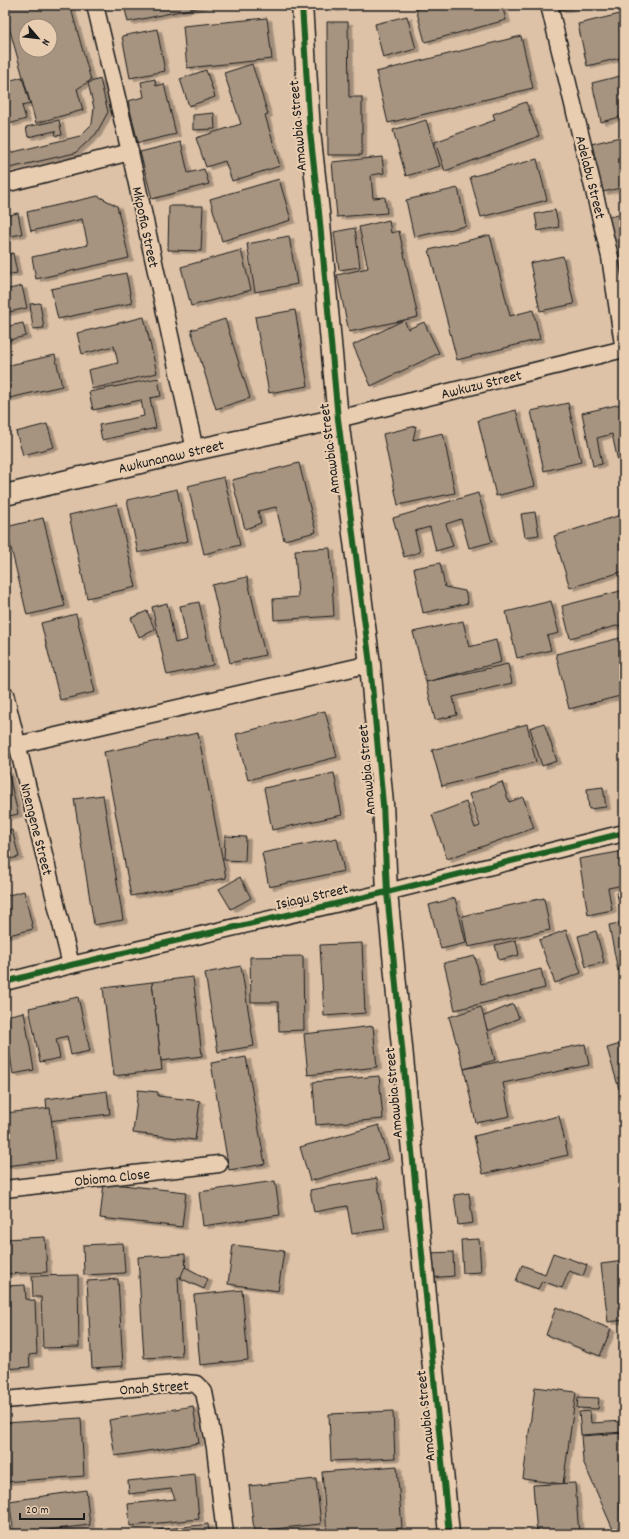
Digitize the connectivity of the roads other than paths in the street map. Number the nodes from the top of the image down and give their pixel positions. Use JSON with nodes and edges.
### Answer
{"nodes":[{"id":1,"x":94,"y":5,"type":"edge"},
{"id":2,"x":302,"y":5,"type":"edge"},
{"id":3,"x":549,"y":5,"type":"edge"},
{"id":4,"x":130,"y":152,"type":"junction"},
{"id":5,"x":5,"y":184,"type":"edge"},
{"id":6,"x":624,"y":350,"type":"edge"},
{"id":7,"x":338,"y":420,"type":"junction"},
{"id":8,"x":195,"y":450,"type":"junction"},
{"id":9,"x":5,"y":495,"type":"edge"},
{"id":10,"x":370,"y":664,"type":"junction"},
{"id":11,"x":5,"y":694,"type":"edge"},
{"id":12,"x":17,"y":745,"type":"junction"},
{"id":13,"x":624,"y":833,"type":"edge"},
{"id":14,"x":387,"y":892,"type":"junction"},
{"id":15,"x":71,"y":965,"type":"junction"},
{"id":16,"x":5,"y":982,"type":"edge"},
{"id":17,"x":219,"y":1164,"type":"dead end"},
{"id":18,"x":5,"y":1189,"type":"edge"},
{"id":19,"x":5,"y":1400,"type":"edge"},
{"id":20,"x":225,"y":1534,"type":"edge"},
{"id":21,"x":449,"y":1534,"type":"edge"}],
"edges":[{"from":1,"to":4,"type":"street","name":"Mkpofia Street"},
{"from":2,"to":7,"type":"street","name":"Amawbia Street"},
{"from":3,"to":6,"type":"street","name":"Adelabu Street"},
{"from":4,"to":5,"type":"street"},
{"from":4,"to":8,"type":"street","name":"Mkpofia Street"},
{"from":6,"to":7,"type":"street","name":"Awkuzu Street"},
{"from":7,"to":8,"type":"street","name":"Awkunanaw Street"},
{"from":7,"to":10,"type":"street","name":"Amawbia Street"},
{"from":8,"to":9,"type":"street","name":"Awkunanaw Street"},
{"from":10,"to":12,"type":"street"},
{"from":10,"to":14,"type":"street","name":"Amawbia Street"},
{"from":11,"to":12,"type":"street","name":"Nnengene Street"},
{"from":12,"to":15,"type":"street","name":"Nnengene Street"},
{"from":13,"to":14,"type":"street","name":"Isiagu Street"},
{"from":14,"to":15,"type":"street","name":"Isiagu Street"},
{"from":14,"to":21,"type":"street","name":"Amawbia Street"},
{"from":15,"to":16,"type":"street","name":"Isiagu Street"},
{"from":17,"to":18,"type":"street","name":"Obioma Close"},
{"from":19,"to":20,"type":"street","name":"Onah Street"}]}
